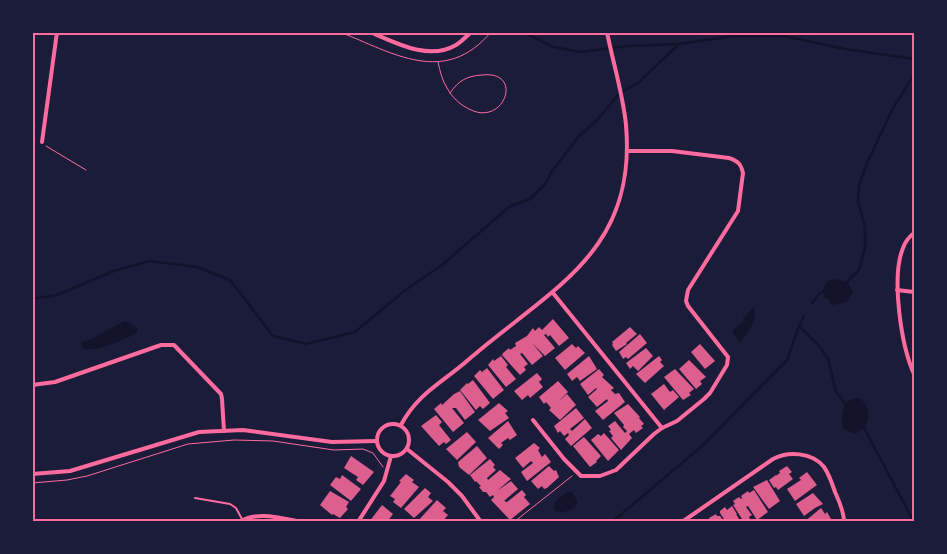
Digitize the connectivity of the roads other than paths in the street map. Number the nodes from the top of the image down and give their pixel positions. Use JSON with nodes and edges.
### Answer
{"nodes":[{"id":1,"x":57,"y":32,"type":"edge"},
{"id":2,"x":370,"y":32,"type":"edge"},
{"id":3,"x":471,"y":32,"type":"edge"},
{"id":4,"x":607,"y":32,"type":"edge"},
{"id":5,"x":42,"y":142,"type":"dead end"},
{"id":6,"x":627,"y":150,"type":"junction"},
{"id":7,"x":914,"y":233,"type":"edge"},
{"id":8,"x":897,"y":290,"type":"junction"},
{"id":9,"x":914,"y":292,"type":"edge"},
{"id":10,"x":553,"y":293,"type":"junction"},
{"id":11,"x":914,"y":374,"type":"edge"},
{"id":12,"x":32,"y":385,"type":"edge"},
{"id":13,"x":533,"y":420,"type":"dead end"},
{"id":14,"x":401,"y":425,"type":"junction"},
{"id":15,"x":662,"y":428,"type":"junction"},
{"id":16,"x":224,"y":431,"type":"junction"},
{"id":17,"x":377,"y":441,"type":"junction"},
{"id":18,"x":407,"y":450,"type":"junction"},
{"id":19,"x":391,"y":456,"type":"junction"},
{"id":20,"x":32,"y":474,"type":"edge"},
{"id":21,"x":195,"y":498,"type":"dead end"},
{"id":22,"x":242,"y":521,"type":"edge"},
{"id":23,"x":303,"y":522,"type":"edge"},
{"id":24,"x":358,"y":522,"type":"edge"},
{"id":25,"x":481,"y":522,"type":"edge"},
{"id":26,"x":682,"y":522,"type":"edge"},
{"id":27,"x":844,"y":522,"type":"edge"}],
"edges":[{"from":1,"to":5,"type":"street"},
{"from":2,"to":3,"type":"street"},
{"from":4,"to":6,"type":"street"},
{"from":6,"to":10,"type":"street"},
{"from":6,"to":15,"type":"street"},
{"from":7,"to":8,"type":"street"},
{"from":8,"to":9,"type":"street"},
{"from":8,"to":11,"type":"street"},
{"from":10,"to":14,"type":"street"},
{"from":10,"to":15,"type":"street"},
{"from":12,"to":16,"type":"street"},
{"from":13,"to":15,"type":"street"},
{"from":14,"to":17,"type":"street"},
{"from":14,"to":18,"type":"street"},
{"from":16,"to":17,"type":"street"},
{"from":16,"to":20,"type":"street"},
{"from":17,"to":19,"type":"street"},
{"from":18,"to":19,"type":"street"},
{"from":18,"to":25,"type":"street"},
{"from":19,"to":24,"type":"street"},
{"from":21,"to":22,"type":"lane"},
{"from":22,"to":23,"type":"street"},
{"from":26,"to":27,"type":"street"}]}
